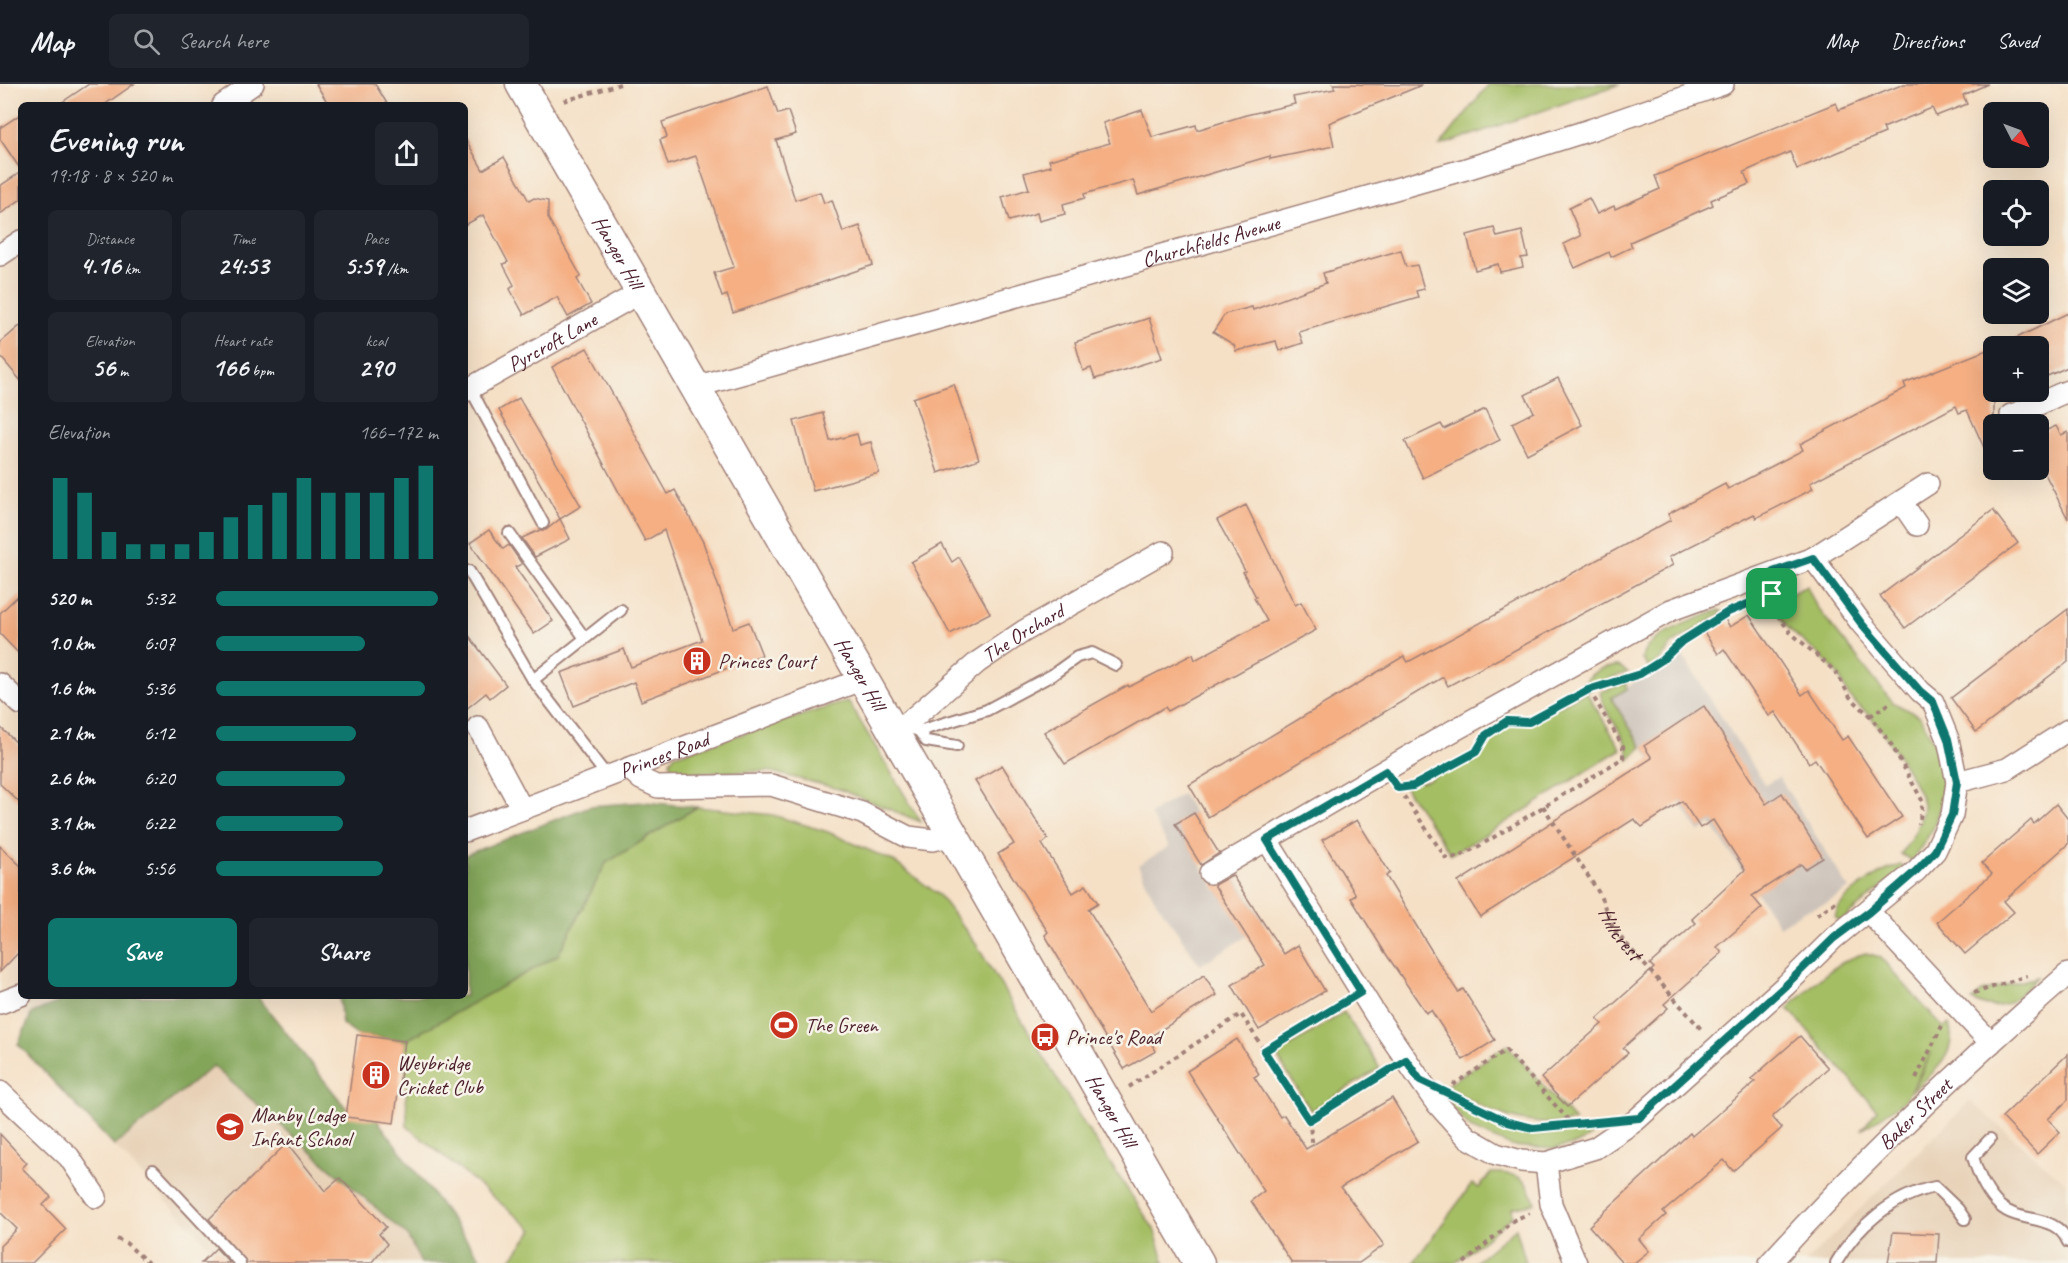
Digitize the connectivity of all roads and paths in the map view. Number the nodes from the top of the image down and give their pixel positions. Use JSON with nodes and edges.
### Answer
{"nodes":[{"id":1,"x":253,"y":84,"type":"edge"},
{"id":2,"x":521,"y":84,"type":"edge"},
{"id":3,"x":620,"y":84,"type":"edge"},
{"id":4,"x":1723,"y":84,"type":"edge"},
{"id":5,"x":227,"y":102,"type":"edge"},
{"id":6,"x":557,"y":103,"type":"dead end"},
{"id":7,"x":18,"y":243,"type":"edge"},
{"id":8,"x":0,"y":255,"type":"edge"},
{"id":9,"x":641,"y":292,"type":"junction"},
{"id":10,"x":695,"y":387,"type":"junction"},
{"id":11,"x":468,"y":389,"type":"edge"},
{"id":12,"x":2068,"y":391,"type":"edge"},
{"id":13,"x":468,"y":392,"type":"edge"},
{"id":14,"x":2015,"y":414,"type":"edge"},
{"id":15,"x":1928,"y":484,"type":"dead end"},
{"id":16,"x":1902,"y":503,"type":"junction"},
{"id":17,"x":543,"y":523,"type":"dead end"},
{"id":18,"x":1917,"y":525,"type":"dead end"},
{"id":19,"x":509,"y":533,"type":"dead end"},
{"id":20,"x":1163,"y":552,"type":"dead end"},
{"id":21,"x":1813,"y":558,"type":"junction"},
{"id":22,"x":469,"y":571,"type":"dead end"},
{"id":23,"x":1762,"y":598,"type":"dead end"},
{"id":24,"x":621,"y":610,"type":"dead end"},
{"id":25,"x":1709,"y":623,"type":"dead end"},
{"id":26,"x":584,"y":638,"type":"junction"},
{"id":27,"x":1581,"y":660,"type":"junction"},
{"id":28,"x":1116,"y":665,"type":"dead end"},
{"id":29,"x":863,"y":679,"type":"junction"},
{"id":30,"x":533,"y":680,"type":"junction"},
{"id":31,"x":0,"y":684,"type":"edge"},
{"id":32,"x":1588,"y":690,"type":"junction"},
{"id":33,"x":18,"y":701,"type":"edge"},
{"id":34,"x":1892,"y":702,"type":"dead end"},
{"id":35,"x":1870,"y":716,"type":"junction"},
{"id":36,"x":1520,"y":721,"type":"dead end"},
{"id":37,"x":478,"y":727,"type":"dead end"},
{"id":38,"x":905,"y":729,"type":"junction"},
{"id":39,"x":2068,"y":730,"type":"edge"},
{"id":40,"x":1486,"y":735,"type":"dead end"},
{"id":41,"x":957,"y":746,"type":"dead end"},
{"id":42,"x":630,"y":768,"type":"junction"},
{"id":43,"x":607,"y":776,"type":"junction"},
{"id":44,"x":1957,"y":782,"type":"junction"},
{"id":45,"x":1543,"y":806,"type":"junction"},
{"id":46,"x":522,"y":809,"type":"junction"},
{"id":47,"x":468,"y":830,"type":"edge"},
{"id":48,"x":1916,"y":831,"type":"dead end"},
{"id":49,"x":952,"y":835,"type":"junction"},
{"id":50,"x":1267,"y":840,"type":"junction"},
{"id":51,"x":1210,"y":873,"type":"dead end"},
{"id":52,"x":1845,"y":895,"type":"dead end"},
{"id":53,"x":1869,"y":912,"type":"junction"},
{"id":54,"x":1817,"y":915,"type":"dead end"},
{"id":55,"x":2068,"y":974,"type":"edge"},
{"id":56,"x":1361,"y":992,"type":"junction"},
{"id":57,"x":18,"y":996,"type":"edge"},
{"id":58,"x":0,"y":1003,"type":"edge"},
{"id":59,"x":1991,"y":1043,"type":"junction"},
{"id":60,"x":1718,"y":1047,"type":"junction"},
{"id":61,"x":1264,"y":1051,"type":"junction"},
{"id":62,"x":1406,"y":1060,"type":"junction"},
{"id":63,"x":1420,"y":1080,"type":"junction"},
{"id":64,"x":0,"y":1092,"type":"edge"},
{"id":65,"x":1104,"y":1101,"type":"junction"},
{"id":66,"x":1469,"y":1104,"type":"dead end"},
{"id":67,"x":1309,"y":1120,"type":"junction"},
{"id":68,"x":1595,"y":1122,"type":"dead end"},
{"id":69,"x":1573,"y":1125,"type":"junction"},
{"id":70,"x":1990,"y":1139,"type":"dead end"},
{"id":71,"x":1313,"y":1147,"type":"dead end"},
{"id":72,"x":1546,"y":1163,"type":"junction"},
{"id":73,"x":153,"y":1170,"type":"dead end"},
{"id":74,"x":96,"y":1197,"type":"dead end"},
{"id":75,"x":1551,"y":1204,"type":"junction"},
{"id":76,"x":1965,"y":1219,"type":"dead end"},
{"id":77,"x":117,"y":1239,"type":"dead end"},
{"id":78,"x":2068,"y":1242,"type":"edge"},
{"id":79,"x":148,"y":1263,"type":"edge"},
{"id":80,"x":240,"y":1263,"type":"edge"},
{"id":81,"x":1200,"y":1263,"type":"edge"},
{"id":82,"x":1464,"y":1263,"type":"edge"},
{"id":83,"x":1576,"y":1263,"type":"edge"},
{"id":84,"x":1770,"y":1263,"type":"edge"},
{"id":85,"x":1836,"y":1263,"type":"edge"}],
"edges":[{"from":1,"to":5,"type":"street"},
{"from":2,"to":9,"type":"main road","name":"Hanger Hill"},
{"from":3,"to":6,"type":"path"},
{"from":4,"to":10,"type":"street","name":"Churchfields Avenue"},
{"from":7,"to":8,"type":"street"},
{"from":9,"to":10,"type":"main road","name":"Hanger Hill"},
{"from":9,"to":11,"type":"street","name":"Pyrcroft Lane"},
{"from":10,"to":29,"type":"main road","name":"Hanger Hill"},
{"from":12,"to":14,"type":"street"},
{"from":13,"to":17,"type":"lane"},
{"from":15,"to":16,"type":"street"},
{"from":16,"to":18,"type":"street"},
{"from":16,"to":21,"type":"street"},
{"from":19,"to":26,"type":"lane"},
{"from":20,"to":38,"type":"street","name":"The Orchard"},
{"from":21,"to":27,"type":"street"},
{"from":21,"to":44,"type":"street"},
{"from":22,"to":30,"type":"lane"},
{"from":23,"to":35,"type":"path"},
{"from":24,"to":26,"type":"lane"},
{"from":25,"to":32,"type":"path"},
{"from":26,"to":30,"type":"lane"},
{"from":27,"to":32,"type":"path"},
{"from":27,"to":50,"type":"street"},
{"from":28,"to":38,"type":"lane"},
{"from":29,"to":38,"type":"main road","name":"Hanger Hill"},
{"from":29,"to":42,"type":"street","name":"Princes Road"},
{"from":30,"to":43,"type":"lane"},
{"from":31,"to":33,"type":"street"},
{"from":32,"to":36,"type":"path"},
{"from":32,"to":45,"type":"path"},
{"from":34,"to":35,"type":"path"},
{"from":35,"to":48,"type":"path"},
{"from":37,"to":46,"type":"street"},
{"from":38,"to":41,"type":"lane"},
{"from":38,"to":49,"type":"main road","name":"Hanger Hill"},
{"from":39,"to":44,"type":"street"},
{"from":40,"to":45,"type":"path"},
{"from":42,"to":43,"type":"street","name":"Princes Road"},
{"from":42,"to":49,"type":"street"},
{"from":43,"to":46,"type":"street","name":"Princes Road"},
{"from":44,"to":53,"type":"street"},
{"from":45,"to":60,"type":"path","name":"Hillcrest"},
{"from":46,"to":47,"type":"street","name":"Princes Road"},
{"from":49,"to":65,"type":"main road","name":"Hanger Hill"},
{"from":50,"to":51,"type":"street"},
{"from":50,"to":56,"type":"street"},
{"from":52,"to":54,"type":"path"},
{"from":53,"to":59,"type":"street"},
{"from":53,"to":60,"type":"street"},
{"from":55,"to":59,"type":"street","name":"Baker Street"},
{"from":56,"to":61,"type":"path"},
{"from":56,"to":62,"type":"street"},
{"from":57,"to":58,"type":"street"},
{"from":59,"to":84,"type":"street","name":"Baker Street"},
{"from":60,"to":72,"type":"street"},
{"from":61,"to":65,"type":"path"},
{"from":61,"to":67,"type":"path"},
{"from":62,"to":63,"type":"street"},
{"from":62,"to":67,"type":"path"},
{"from":63,"to":69,"type":"path"},
{"from":63,"to":72,"type":"street"},
{"from":64,"to":74,"type":"street"},
{"from":65,"to":81,"type":"main road","name":"Hanger Hill"},
{"from":66,"to":69,"type":"path"},
{"from":67,"to":71,"type":"path"},
{"from":68,"to":69,"type":"path"},
{"from":70,"to":78,"type":"lane"},
{"from":72,"to":75,"type":"street"},
{"from":73,"to":80,"type":"lane"},
{"from":75,"to":82,"type":"path"},
{"from":75,"to":83,"type":"street"},
{"from":76,"to":85,"type":"lane"},
{"from":77,"to":79,"type":"path"}]}
